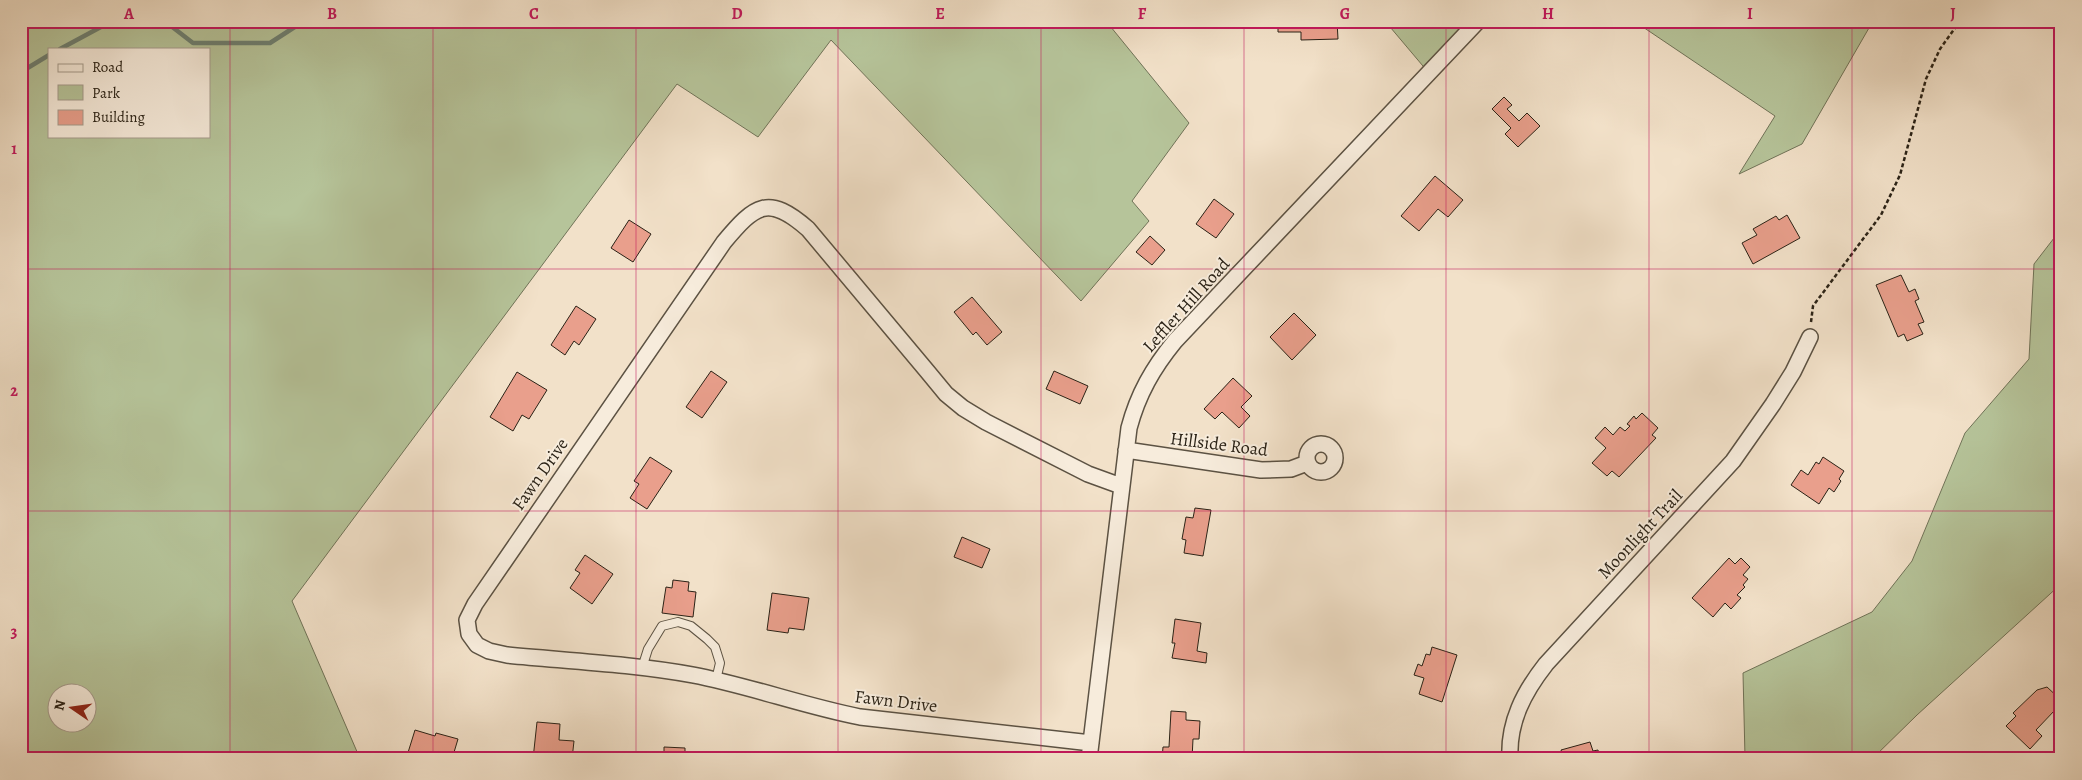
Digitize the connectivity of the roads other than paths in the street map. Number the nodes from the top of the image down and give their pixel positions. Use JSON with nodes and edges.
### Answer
{"nodes":[{"id":1,"x":1478,"y":21,"type":"edge"},
{"id":2,"x":1810,"y":337,"type":"road end"},
{"id":3,"x":1126,"y":450,"type":"junction"},
{"id":4,"x":1307,"y":463,"type":"dead end"},
{"id":5,"x":1121,"y":486,"type":"junction"},
{"id":6,"x":642,"y":668,"type":"junction"},
{"id":7,"x":716,"y":680,"type":"junction"},
{"id":8,"x":1091,"y":743,"type":"junction"},
{"id":9,"x":1089,"y":759,"type":"edge"},
{"id":10,"x":1510,"y":759,"type":"edge"}],
"edges":[{"from":1,"to":3,"type":"street","name":"Leffler Hill Road"},
{"from":2,"to":10,"type":"street","name":"Moonlight Trail"},
{"from":3,"to":4,"type":"street","name":"Hillside Road"},
{"from":3,"to":5,"type":"street","name":"Leffler Hill Road"},
{"from":5,"to":6,"type":"street","name":"Fawn Drive"},
{"from":5,"to":8,"type":"street","name":"Leffler Hill Road"},
{"from":6,"to":7,"type":"street","name":"Fawn Drive"},
{"from":6,"to":7,"type":"lane"},
{"from":7,"to":8,"type":"street","name":"Fawn Drive"},
{"from":8,"to":9,"type":"street","name":"Leffler Hill Road"}]}
